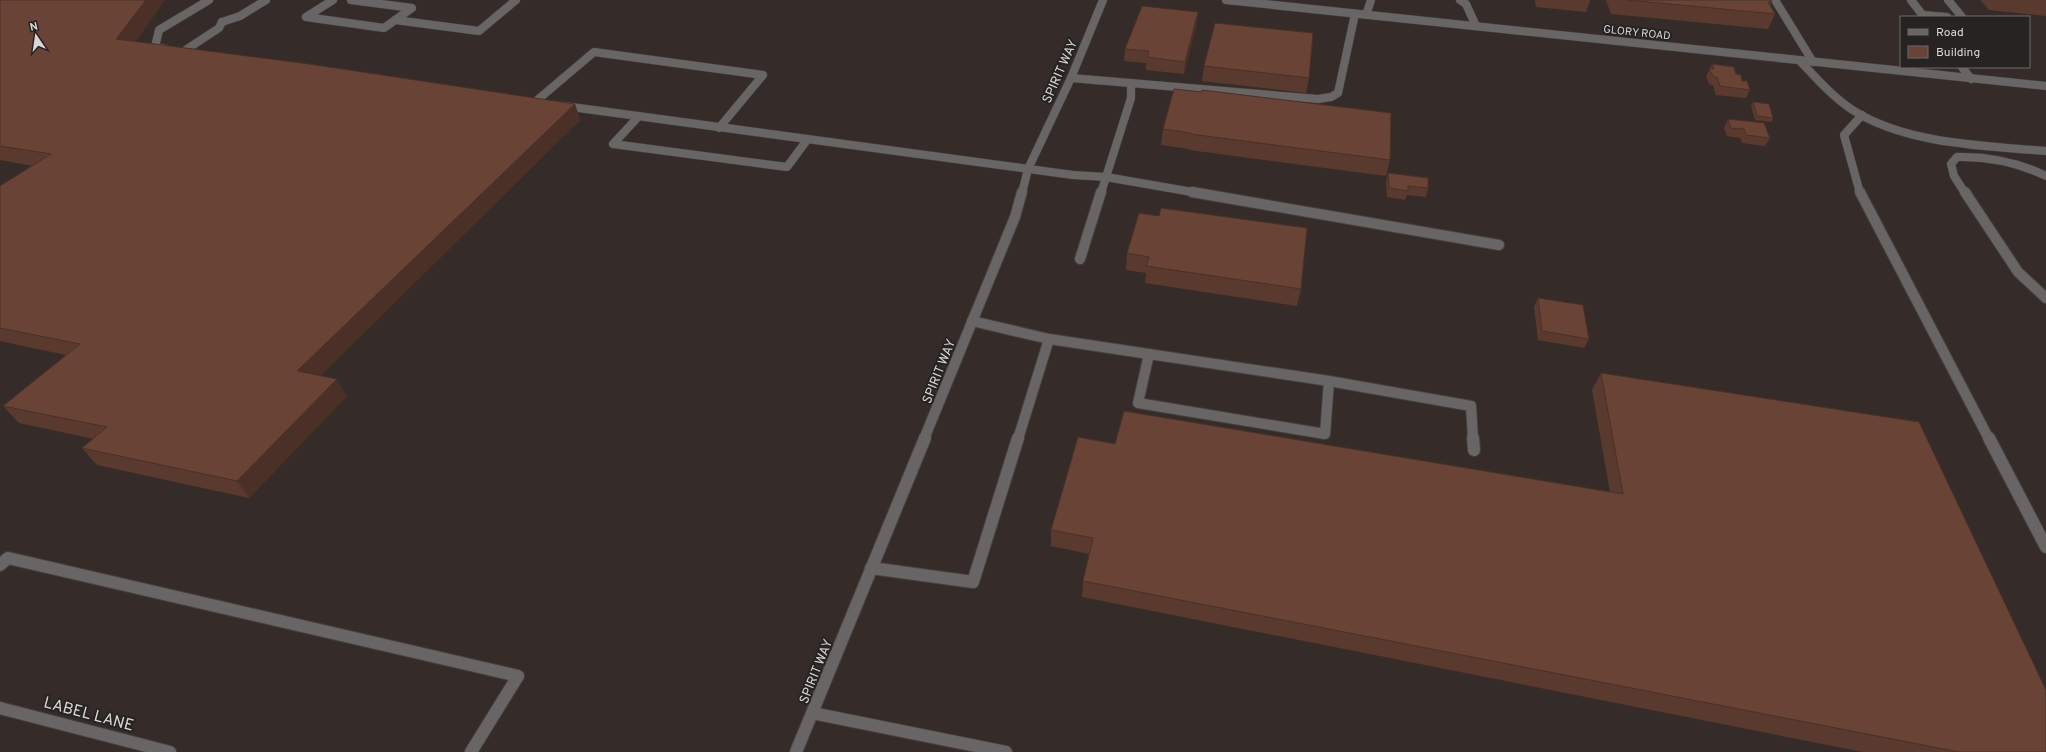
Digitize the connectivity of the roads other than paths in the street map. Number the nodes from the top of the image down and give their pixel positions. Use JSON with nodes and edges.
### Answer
{"nodes":[{"id":1,"x":208,"y":0,"type":"edge"},
{"id":2,"x":266,"y":0,"type":"edge"},
{"id":3,"x":333,"y":0,"type":"edge"},
{"id":4,"x":351,"y":0,"type":"edge"},
{"id":5,"x":516,"y":0,"type":"edge"},
{"id":6,"x":1103,"y":0,"type":"edge"},
{"id":7,"x":1226,"y":0,"type":"edge"},
{"id":8,"x":1371,"y":0,"type":"edge"},
{"id":9,"x":1775,"y":0,"type":"edge"},
{"id":10,"x":1911,"y":0,"type":"edge"},
{"id":11,"x":1948,"y":0,"type":"edge"},
{"id":12,"x":1246,"y":1,"type":"edge"},
{"id":13,"x":1464,"y":1,"type":"edge"},
{"id":14,"x":1355,"y":14,"type":"junction"},
{"id":15,"x":1366,"y":15,"type":"junction"},
{"id":16,"x":1923,"y":16,"type":"edge"},
{"id":17,"x":1961,"y":16,"type":"edge"},
{"id":18,"x":395,"y":20,"type":"junction"},
{"id":19,"x":1476,"y":26,"type":"junction"},
{"id":20,"x":184,"y":51,"type":"junction"},
{"id":21,"x":199,"y":54,"type":"edge"},
{"id":22,"x":1800,"y":61,"type":"junction"},
{"id":23,"x":1813,"y":62,"type":"junction"},
{"id":24,"x":1963,"y":68,"type":"edge"},
{"id":25,"x":1071,"y":78,"type":"junction"},
{"id":26,"x":1971,"y":79,"type":"junction"},
{"id":27,"x":1131,"y":83,"type":"junction"},
{"id":28,"x":2046,"y":86,"type":"edge"},
{"id":29,"x":1862,"y":115,"type":"junction"},
{"id":30,"x":639,"y":116,"type":"junction"},
{"id":31,"x":719,"y":128,"type":"junction"},
{"id":32,"x":807,"y":140,"type":"junction"},
{"id":33,"x":2046,"y":151,"type":"edge"},
{"id":34,"x":1028,"y":169,"type":"junction"},
{"id":35,"x":1106,"y":176,"type":"junction"},
{"id":36,"x":2046,"y":176,"type":"edge"},
{"id":37,"x":1499,"y":245,"type":"dead end"},
{"id":38,"x":1080,"y":259,"type":"dead end"},
{"id":39,"x":2046,"y":298,"type":"edge"},
{"id":40,"x":972,"y":321,"type":"junction"},
{"id":41,"x":1049,"y":339,"type":"junction"},
{"id":42,"x":1149,"y":354,"type":"junction"},
{"id":43,"x":1329,"y":381,"type":"junction"},
{"id":44,"x":1474,"y":450,"type":"dead end"},
{"id":45,"x":2046,"y":548,"type":"edge"},
{"id":46,"x":3,"y":559,"type":"edge"},
{"id":47,"x":871,"y":568,"type":"junction"},
{"id":48,"x":0,"y":708,"type":"edge"},
{"id":49,"x":812,"y":713,"type":"junction"},
{"id":50,"x":170,"y":752,"type":"edge"},
{"id":51,"x":471,"y":752,"type":"edge"},
{"id":52,"x":796,"y":752,"type":"edge"},
{"id":53,"x":1006,"y":752,"type":"edge"}],
"edges":[{"from":1,"to":20,"type":"street"},
{"from":2,"to":20,"type":"street"},
{"from":3,"to":18,"type":"street"},
{"from":4,"to":18,"type":"street"},
{"from":5,"to":18,"type":"street"},
{"from":6,"to":25,"type":"street","name":"SPIRIT WAY"},
{"from":7,"to":12,"type":"street","name":"GLORY ROAD"},
{"from":8,"to":15,"type":"street"},
{"from":9,"to":23,"type":"street"},
{"from":10,"to":16,"type":"street"},
{"from":11,"to":17,"type":"street"},
{"from":12,"to":14,"type":"street","name":"GLORY ROAD"},
{"from":13,"to":19,"type":"street"},
{"from":14,"to":15,"type":"street","name":"GLORY ROAD"},
{"from":14,"to":27,"type":"street"},
{"from":15,"to":19,"type":"street","name":"GLORY ROAD"},
{"from":19,"to":22,"type":"street","name":"GLORY ROAD"},
{"from":20,"to":21,"type":"street"},
{"from":22,"to":23,"type":"street","name":"GLORY ROAD"},
{"from":22,"to":29,"type":"street"},
{"from":23,"to":26,"type":"street","name":"GLORY ROAD"},
{"from":24,"to":26,"type":"street"},
{"from":25,"to":27,"type":"street"},
{"from":25,"to":34,"type":"street","name":"SPIRIT WAY"},
{"from":26,"to":28,"type":"street","name":"GLORY ROAD"},
{"from":27,"to":35,"type":"street"},
{"from":29,"to":33,"type":"street"},
{"from":29,"to":45,"type":"street"},
{"from":30,"to":31,"type":"street"},
{"from":30,"to":31,"type":"street"},
{"from":30,"to":32,"type":"street"},
{"from":31,"to":32,"type":"street"},
{"from":32,"to":34,"type":"street"},
{"from":34,"to":35,"type":"street"},
{"from":34,"to":40,"type":"street","name":"SPIRIT WAY"},
{"from":35,"to":37,"type":"street"},
{"from":35,"to":38,"type":"street"},
{"from":36,"to":39,"type":"street"},
{"from":40,"to":41,"type":"street"},
{"from":40,"to":47,"type":"street","name":"SPIRIT WAY"},
{"from":41,"to":42,"type":"street"},
{"from":41,"to":47,"type":"street"},
{"from":42,"to":43,"type":"street"},
{"from":42,"to":43,"type":"street"},
{"from":43,"to":44,"type":"street"},
{"from":46,"to":51,"type":"street"},
{"from":47,"to":49,"type":"street","name":"SPIRIT WAY"},
{"from":48,"to":50,"type":"street","name":"LABEL LANE"},
{"from":49,"to":52,"type":"street","name":"SPIRIT WAY"},
{"from":49,"to":53,"type":"street"}]}
